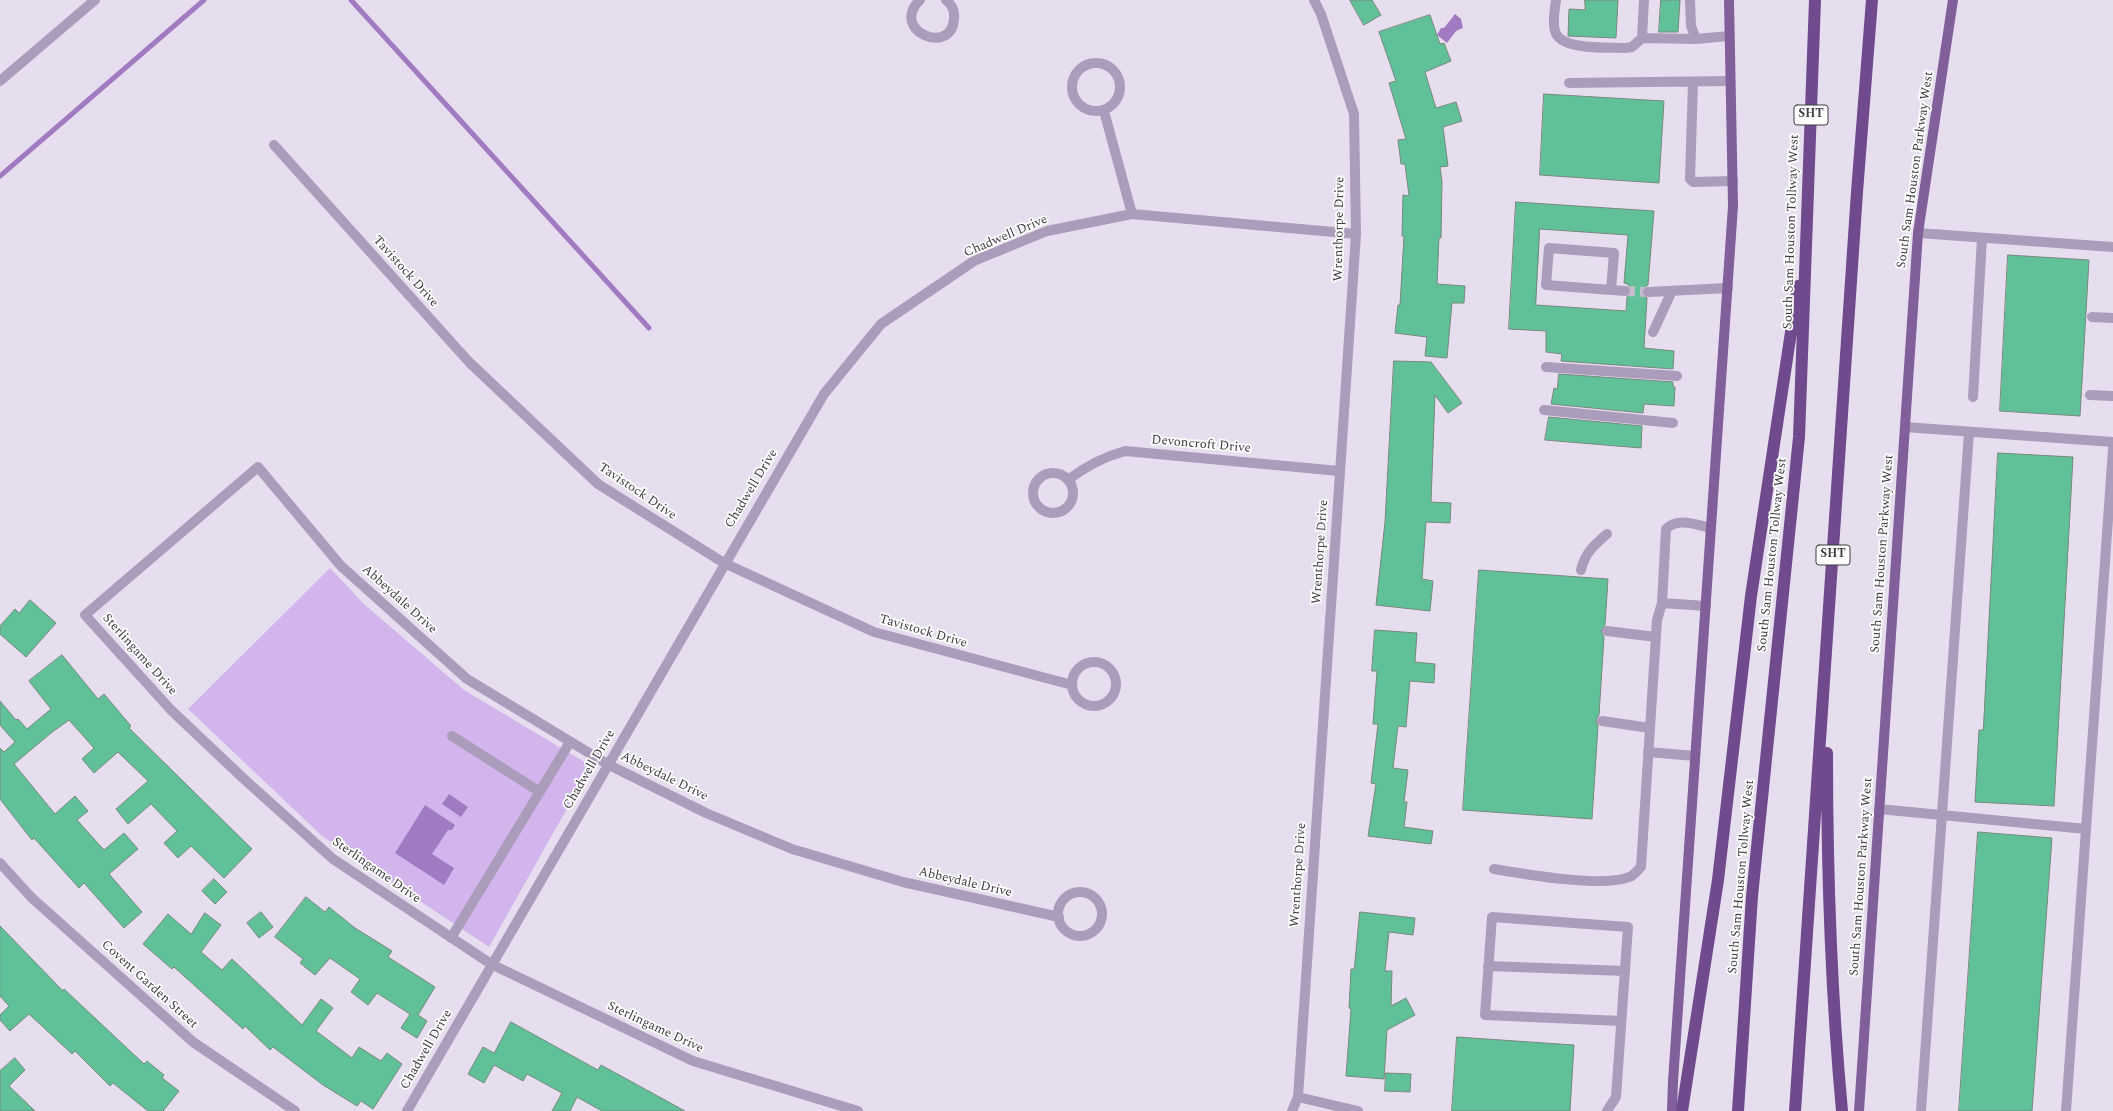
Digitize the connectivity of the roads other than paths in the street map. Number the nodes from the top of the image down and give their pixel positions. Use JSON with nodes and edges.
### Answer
{"nodes":[{"id":1,"x":95,"y":0,"type":"edge"},
{"id":2,"x":920,"y":0,"type":"edge"},
{"id":3,"x":948,"y":0,"type":"edge"},
{"id":4,"x":1314,"y":0,"type":"edge"},
{"id":5,"x":1556,"y":0,"type":"edge"},
{"id":6,"x":1644,"y":0,"type":"edge"},
{"id":7,"x":1690,"y":0,"type":"edge"},
{"id":8,"x":1729,"y":0,"type":"edge"},
{"id":9,"x":1815,"y":0,"type":"edge"},
{"id":10,"x":1872,"y":0,"type":"edge"},
{"id":11,"x":1953,"y":0,"type":"edge"},
{"id":12,"x":1729,"y":36,"type":"junction"},
{"id":13,"x":1642,"y":38,"type":"junction"},
{"id":14,"x":1696,"y":39,"type":"junction"},
{"id":15,"x":0,"y":81,"type":"edge"},
{"id":16,"x":1730,"y":81,"type":"junction"},
{"id":17,"x":1692,"y":82,"type":"junction"},
{"id":18,"x":1569,"y":83,"type":"dead end"},
{"id":19,"x":1104,"y":111,"type":"junction"},
{"id":20,"x":274,"y":145,"type":"dead end"},
{"id":21,"x":1733,"y":181,"type":"junction"},
{"id":22,"x":1132,"y":214,"type":"junction"},
{"id":23,"x":1807,"y":229,"type":"junction"},
{"id":24,"x":1918,"y":233,"type":"junction"},
{"id":25,"x":1356,"y":234,"type":"junction"},
{"id":26,"x":1982,"y":238,"type":"junction"},
{"id":27,"x":2113,"y":247,"type":"edge"},
{"id":28,"x":1728,"y":288,"type":"junction"},
{"id":29,"x":1611,"y":290,"type":"junction"},
{"id":30,"x":1625,"y":291,"type":"tunnel mouth"},
{"id":31,"x":1672,"y":291,"type":"junction"},
{"id":32,"x":1648,"y":292,"type":"tunnel mouth"},
{"id":33,"x":2092,"y":317,"type":"dead end"},
{"id":34,"x":2113,"y":318,"type":"edge"},
{"id":35,"x":1653,"y":332,"type":"dead end"},
{"id":36,"x":1546,"y":367,"type":"dead end"},
{"id":37,"x":1678,"y":376,"type":"dead end"},
{"id":38,"x":2090,"y":395,"type":"dead end"},
{"id":39,"x":2113,"y":396,"type":"edge"},
{"id":40,"x":1972,"y":397,"type":"dead end"},
{"id":41,"x":1544,"y":410,"type":"dead end"},
{"id":42,"x":1673,"y":423,"type":"dead end"},
{"id":43,"x":1905,"y":427,"type":"junction"},
{"id":44,"x":1969,"y":432,"type":"junction"},
{"id":45,"x":2113,"y":442,"type":"edge"},
{"id":46,"x":2113,"y":449,"type":"edge"},
{"id":47,"x":258,"y":467,"type":"joint"},
{"id":48,"x":1339,"y":471,"type":"junction"},
{"id":49,"x":1068,"y":480,"type":"junction"},
{"id":50,"x":1711,"y":528,"type":"junction"},
{"id":51,"x":1607,"y":534,"type":"dead end"},
{"id":52,"x":724,"y":563,"type":"junction"},
{"id":53,"x":1581,"y":570,"type":"dead end"},
{"id":54,"x":1662,"y":603,"type":"junction"},
{"id":55,"x":1706,"y":606,"type":"junction"},
{"id":56,"x":1607,"y":632,"type":"dead end"},
{"id":57,"x":1656,"y":637,"type":"junction"},
{"id":58,"x":1826,"y":655,"type":"junction"},
{"id":59,"x":1072,"y":685,"type":"junction"},
{"id":60,"x":1602,"y":721,"type":"dead end"},
{"id":61,"x":1650,"y":728,"type":"junction"},
{"id":62,"x":452,"y":736,"type":"dead end"},
{"id":63,"x":570,"y":742,"type":"junction"},
{"id":64,"x":1648,"y":752,"type":"junction"},
{"id":65,"x":1695,"y":756,"type":"junction"},
{"id":66,"x":609,"y":765,"type":"junction"},
{"id":67,"x":540,"y":792,"type":"junction"},
{"id":68,"x":1879,"y":809,"type":"junction"},
{"id":69,"x":1942,"y":815,"type":"junction"},
{"id":70,"x":2086,"y":829,"type":"junction"},
{"id":71,"x":0,"y":863,"type":"edge"},
{"id":72,"x":1494,"y":869,"type":"dead end"},
{"id":73,"x":1059,"y":917,"type":"junction"},
{"id":74,"x":451,"y":938,"type":"junction"},
{"id":75,"x":491,"y":964,"type":"junction"},
{"id":76,"x":1488,"y":966,"type":"junction"},
{"id":77,"x":1625,"y":972,"type":"junction"},
{"id":78,"x":1621,"y":1021,"type":"junction"},
{"id":79,"x":1298,"y":1097,"type":"junction"},
{"id":80,"x":295,"y":1111,"type":"edge"},
{"id":81,"x":407,"y":1111,"type":"edge"},
{"id":82,"x":858,"y":1111,"type":"edge"},
{"id":83,"x":1292,"y":1111,"type":"edge"},
{"id":84,"x":1358,"y":1111,"type":"edge"},
{"id":85,"x":1607,"y":1111,"type":"edge"},
{"id":86,"x":1672,"y":1111,"type":"edge"},
{"id":87,"x":1682,"y":1111,"type":"edge"},
{"id":88,"x":1738,"y":1111,"type":"edge"},
{"id":89,"x":1795,"y":1111,"type":"edge"},
{"id":90,"x":1842,"y":1111,"type":"edge"},
{"id":91,"x":1859,"y":1111,"type":"edge"},
{"id":92,"x":1921,"y":1111,"type":"edge"},
{"id":93,"x":2066,"y":1111,"type":"edge"}],
"edges":[{"from":1,"to":15,"type":"street"},
{"from":2,"to":3,"type":"street"},
{"from":4,"to":25,"type":"street","name":"Wrenthorpe Drive"},
{"from":5,"to":13,"type":"street"},
{"from":6,"to":13,"type":"street"},
{"from":7,"to":14,"type":"street"},
{"from":8,"to":12,"type":"main road"},
{"from":9,"to":23,"type":"highway","name":"South Sam Houston Tollway West","number":"SHT"},
{"from":10,"to":58,"type":"highway","number":"SHT"},
{"from":11,"to":24,"type":"main road","name":"South Sam Houston Parkway West"},
{"from":12,"to":14,"type":"street"},
{"from":12,"to":16,"type":"main road"},
{"from":13,"to":14,"type":"street"},
{"from":16,"to":17,"type":"street"},
{"from":16,"to":21,"type":"main road"},
{"from":17,"to":18,"type":"street"},
{"from":17,"to":21,"type":"street"},
{"from":19,"to":19,"type":"street"},
{"from":19,"to":22,"type":"street"},
{"from":20,"to":52,"type":"street","name":"Tavistock Drive"},
{"from":21,"to":28,"type":"main road"},
{"from":22,"to":25,"type":"street","name":"Chadwell Drive"},
{"from":22,"to":52,"type":"street","name":"Chadwell Drive"},
{"from":23,"to":87,"type":"highway"},
{"from":23,"to":88,"type":"highway","name":"South Sam Houston Tollway West","number":"SHT"},
{"from":24,"to":26,"type":"street"},
{"from":24,"to":43,"type":"main road","name":"South Sam Houston Parkway West"},
{"from":25,"to":48,"type":"street","name":"Wrenthorpe Drive"},
{"from":26,"to":27,"type":"street"},
{"from":26,"to":40,"type":"street"},
{"from":28,"to":31,"type":"street"},
{"from":28,"to":50,"type":"main road"},
{"from":29,"to":29,"type":"street"},
{"from":29,"to":30,"type":"street"},
{"from":31,"to":32,"type":"street"},
{"from":31,"to":35,"type":"street"},
{"from":33,"to":34,"type":"street"},
{"from":36,"to":37,"type":"street"},
{"from":38,"to":39,"type":"street"},
{"from":41,"to":42,"type":"street"},
{"from":43,"to":44,"type":"street"},
{"from":43,"to":68,"type":"main road","name":"South Sam Houston Parkway West"},
{"from":44,"to":45,"type":"street"},
{"from":44,"to":69,"type":"street"},
{"from":46,"to":70,"type":"street"},
{"from":47,"to":63,"type":"street","name":"Abbeydale Drive"},
{"from":47,"to":74,"type":"street","name":"Sterlingame Drive"},
{"from":48,"to":49,"type":"street","name":"Devoncroft Drive"},
{"from":48,"to":79,"type":"street","name":"Wrenthorpe Drive"},
{"from":49,"to":49,"type":"street"},
{"from":50,"to":54,"type":"street"},
{"from":50,"to":55,"type":"main road"},
{"from":51,"to":53,"type":"street"},
{"from":52,"to":59,"type":"street","name":"Tavistock Drive"},
{"from":52,"to":66,"type":"street","name":"Chadwell Drive"},
{"from":54,"to":55,"type":"street"},
{"from":54,"to":57,"type":"street"},
{"from":55,"to":65,"type":"main road"},
{"from":56,"to":57,"type":"street"},
{"from":57,"to":61,"type":"street"},
{"from":58,"to":89,"type":"highway","number":"SHT"},
{"from":58,"to":90,"type":"highway"},
{"from":59,"to":59,"type":"street"},
{"from":60,"to":61,"type":"street"},
{"from":61,"to":64,"type":"street"},
{"from":62,"to":67,"type":"street"},
{"from":63,"to":66,"type":"street","name":"Abbeydale Drive"},
{"from":63,"to":67,"type":"street"},
{"from":64,"to":65,"type":"street"},
{"from":64,"to":72,"type":"street"},
{"from":65,"to":86,"type":"main road"},
{"from":66,"to":73,"type":"street","name":"Abbeydale Drive"},
{"from":66,"to":75,"type":"street","name":"Chadwell Drive"},
{"from":67,"to":74,"type":"street"},
{"from":68,"to":69,"type":"street"},
{"from":68,"to":91,"type":"main road","name":"South Sam Houston Parkway West"},
{"from":69,"to":70,"type":"street"},
{"from":69,"to":92,"type":"street"},
{"from":70,"to":93,"type":"street"},
{"from":71,"to":80,"type":"street","name":"Covent Garden Street"},
{"from":73,"to":73,"type":"street"},
{"from":74,"to":75,"type":"street","name":"Sterlingame Drive"},
{"from":75,"to":81,"type":"street","name":"Chadwell Drive"},
{"from":75,"to":82,"type":"street","name":"Sterlingame Drive"},
{"from":76,"to":77,"type":"street"},
{"from":76,"to":77,"type":"street"},
{"from":76,"to":78,"type":"street"},
{"from":77,"to":78,"type":"street"},
{"from":78,"to":85,"type":"street"},
{"from":79,"to":83,"type":"street","name":"Wrenthorpe Drive"},
{"from":79,"to":84,"type":"street"}]}
